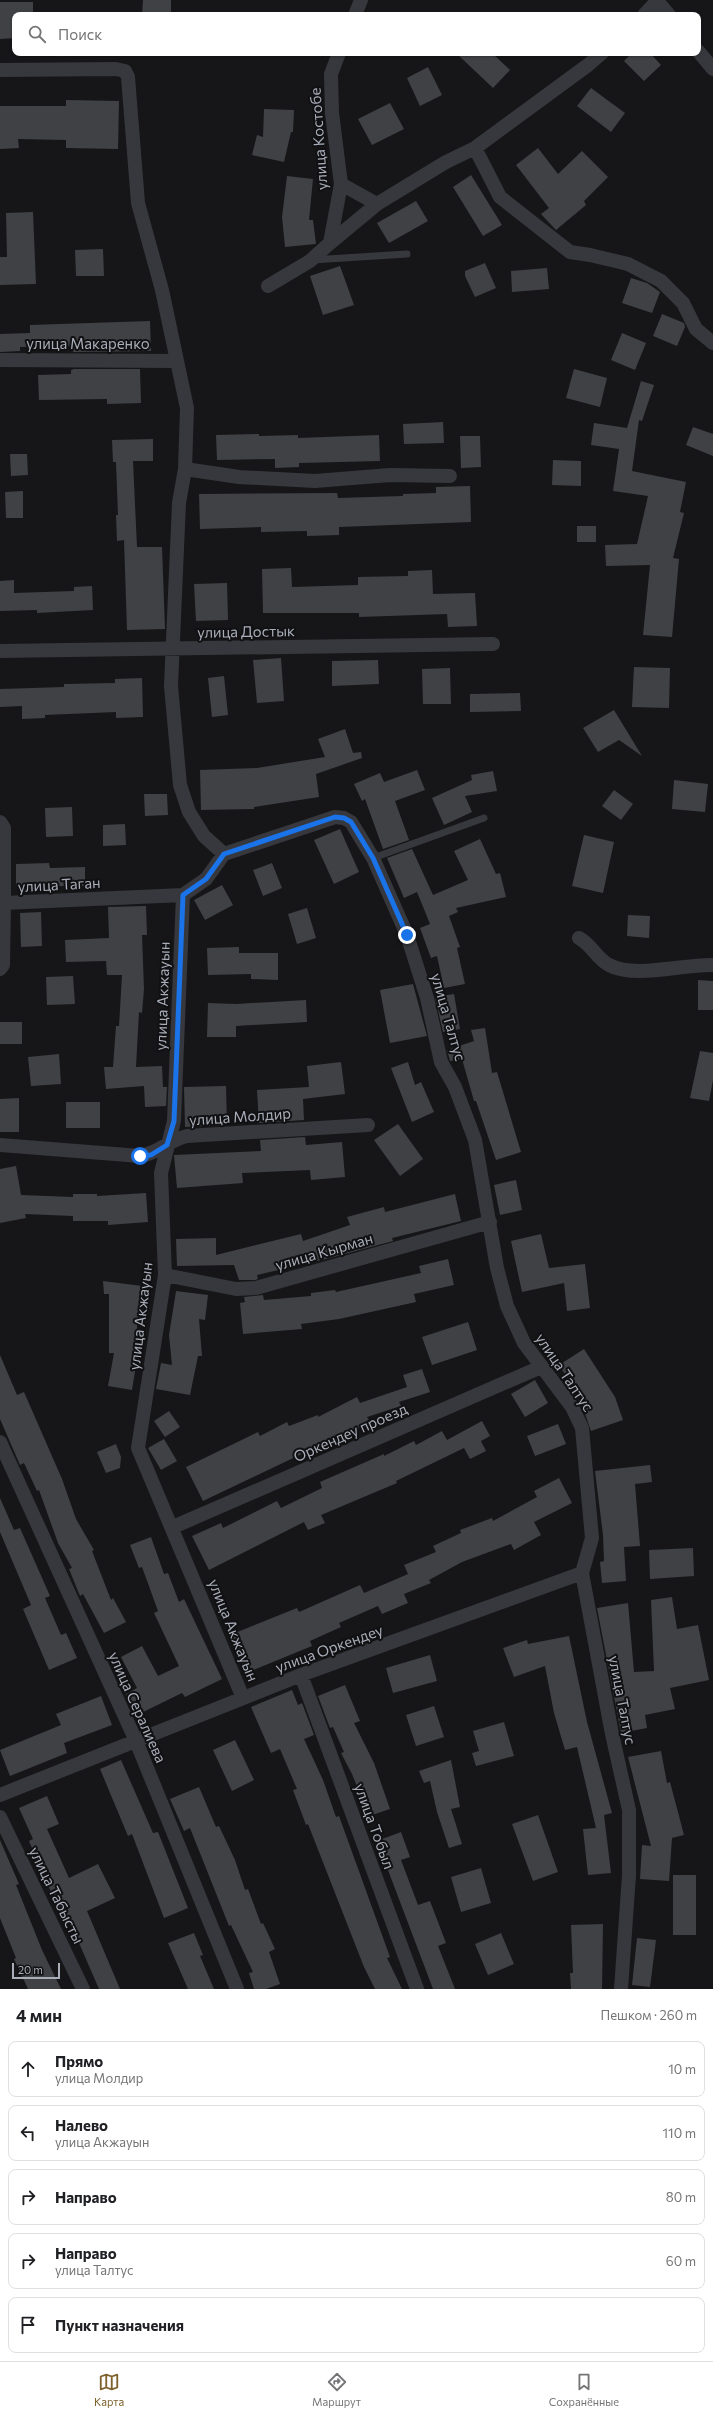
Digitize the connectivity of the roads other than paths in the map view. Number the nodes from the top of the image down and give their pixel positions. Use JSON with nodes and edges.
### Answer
{"nodes":[{"id":1,"x":361,"y":0,"type":"edge"},
{"id":2,"x":658,"y":1,"type":"edge"},
{"id":3,"x":356,"y":12,"type":"edge"},
{"id":4,"x":647,"y":12,"type":"edge"},
{"id":5,"x":667,"y":12,"type":"edge"},
{"id":6,"x":701,"y":55,"type":"edge"},
{"id":7,"x":338,"y":56,"type":"edge"},
{"id":8,"x":599,"y":56,"type":"edge"},
{"id":9,"x":713,"y":69,"type":"edge"},
{"id":10,"x":0,"y":70,"type":"edge"},
{"id":11,"x":475,"y":148,"type":"junction"},
{"id":12,"x":341,"y":184,"type":"junction"},
{"id":13,"x":378,"y":204,"type":"junction"},
{"id":14,"x":330,"y":243,"type":"junction"},
{"id":15,"x":407,"y":254,"type":"dead end"},
{"id":16,"x":310,"y":261,"type":"junction"},
{"id":17,"x":268,"y":286,"type":"dead end"},
{"id":18,"x":713,"y":343,"type":"edge"},
{"id":19,"x":0,"y":360,"type":"edge"},
{"id":20,"x":175,"y":361,"type":"junction"},
{"id":21,"x":185,"y":469,"type":"junction"},
{"id":22,"x":450,"y":476,"type":"dead end"},
{"id":23,"x":493,"y":644,"type":"dead end"},
{"id":24,"x":173,"y":649,"type":"junction"},
{"id":25,"x":0,"y":651,"type":"edge"},
{"id":26,"x":484,"y":818,"type":"dead end"},
{"id":27,"x":0,"y":822,"type":"edge"},
{"id":28,"x":224,"y":854,"type":"junction"},
{"id":29,"x":373,"y":858,"type":"junction"},
{"id":30,"x":183,"y":895,"type":"junction"},
{"id":31,"x":4,"y":903,"type":"junction"},
{"id":32,"x":579,"y":938,"type":"dead end"},
{"id":33,"x":713,"y":965,"type":"edge"},
{"id":34,"x":0,"y":969,"type":"edge"},
{"id":35,"x":368,"y":1125,"type":"dead end"},
{"id":36,"x":0,"y":1145,"type":"edge"},
{"id":37,"x":167,"y":1145,"type":"junction"},
{"id":38,"x":490,"y":1222,"type":"junction"},
{"id":39,"x":165,"y":1275,"type":"junction"},
{"id":40,"x":540,"y":1367,"type":"junction"},
{"id":41,"x":0,"y":1442,"type":"edge"},
{"id":42,"x":173,"y":1527,"type":"junction"},
{"id":43,"x":582,"y":1573,"type":"junction"},
{"id":44,"x":301,"y":1675,"type":"junction"},
{"id":45,"x":243,"y":1698,"type":"junction"},
{"id":46,"x":136,"y":1741,"type":"junction"},
{"id":47,"x":0,"y":1794,"type":"edge"},
{"id":48,"x":0,"y":1817,"type":"edge"},
{"id":49,"x":83,"y":1989,"type":"edge"},
{"id":50,"x":237,"y":1989,"type":"edge"},
{"id":51,"x":417,"y":1989,"type":"edge"},
{"id":52,"x":621,"y":1989,"type":"edge"}],
"edges":[{"from":1,"to":3,"type":"street"},
{"from":2,"to":4,"type":"street"},
{"from":2,"to":5,"type":"street"},
{"from":6,"to":9,"type":"street"},
{"from":7,"to":12,"type":"street","name":"улица Костобе"},
{"from":8,"to":11,"type":"street"},
{"from":10,"to":20,"type":"street"},
{"from":11,"to":13,"type":"street"},
{"from":11,"to":18,"type":"street"},
{"from":12,"to":13,"type":"street"},
{"from":12,"to":14,"type":"street","name":"улица Костобе"},
{"from":13,"to":14,"type":"street"},
{"from":14,"to":16,"type":"street"},
{"from":15,"to":16,"type":"lane"},
{"from":16,"to":17,"type":"street"},
{"from":19,"to":20,"type":"street","name":"улица Макаренко"},
{"from":20,"to":21,"type":"street"},
{"from":21,"to":22,"type":"street"},
{"from":21,"to":24,"type":"street"},
{"from":23,"to":24,"type":"street","name":"улица Достык"},
{"from":24,"to":25,"type":"street","name":"улица Достык"},
{"from":24,"to":28,"type":"street"},
{"from":26,"to":29,"type":"lane"},
{"from":27,"to":31,"type":"street"},
{"from":28,"to":29,"type":"street","name":"улица Талтус"},
{"from":28,"to":30,"type":"street"},
{"from":29,"to":38,"type":"street","name":"улица Талтус"},
{"from":30,"to":31,"type":"street","name":"улица Таган"},
{"from":30,"to":37,"type":"street","name":"улица Акжауын"},
{"from":31,"to":34,"type":"street","name":"улица Таган"},
{"from":32,"to":33,"type":"street"},
{"from":35,"to":37,"type":"street","name":"улица Молдир"},
{"from":36,"to":37,"type":"street","name":"улица Молдир"},
{"from":37,"to":39,"type":"street","name":"улица Акжауын"},
{"from":38,"to":39,"type":"street","name":"улица Кырман"},
{"from":38,"to":40,"type":"street","name":"улица Талтус"},
{"from":39,"to":42,"type":"street","name":"улица Акжауын"},
{"from":40,"to":42,"type":"street","name":"Оркендеу проезд"},
{"from":40,"to":43,"type":"street","name":"улица Талтус"},
{"from":41,"to":46,"type":"street","name":"улица Сералиева"},
{"from":42,"to":45,"type":"street","name":"улица Акжауын"},
{"from":43,"to":44,"type":"street","name":"улица Оркендеу"},
{"from":43,"to":52,"type":"street","name":"улица Талтус"},
{"from":44,"to":45,"type":"street","name":"улица Оркендеу"},
{"from":44,"to":51,"type":"street","name":"улица Тобыл"},
{"from":45,"to":46,"type":"street","name":"улица Оркендеу"},
{"from":46,"to":47,"type":"street","name":"улица Оркендеу"},
{"from":46,"to":50,"type":"street","name":"улица Сералиева"},
{"from":48,"to":49,"type":"street","name":"улица Табысты"}]}
